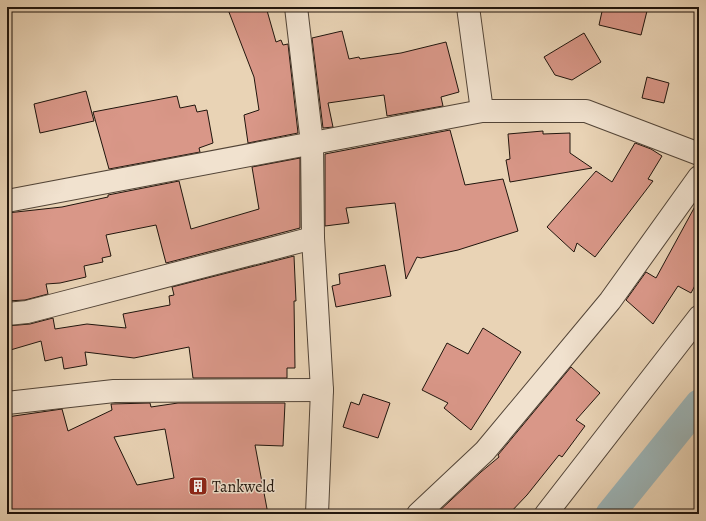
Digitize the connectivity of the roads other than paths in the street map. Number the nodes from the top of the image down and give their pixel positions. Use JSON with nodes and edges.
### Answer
{"nodes":[{"id":1,"x":296,"y":7,"type":"edge"},
{"id":2,"x":468,"y":7,"type":"edge"},
{"id":3,"x":482,"y":111,"type":"junction"},
{"id":4,"x":312,"y":143,"type":"junction"},
{"id":5,"x":699,"y":154,"type":"edge"},
{"id":6,"x":699,"y":177,"type":"edge"},
{"id":7,"x":7,"y":201,"type":"edge"},
{"id":8,"x":313,"y":238,"type":"junction"},
{"id":9,"x":7,"y":314,"type":"edge"},
{"id":10,"x":699,"y":317,"type":"edge"},
{"id":11,"x":322,"y":390,"type":"junction"},
{"id":12,"x":7,"y":403,"type":"edge"},
{"id":13,"x":317,"y":514,"type":"edge"},
{"id":14,"x":418,"y":514,"type":"edge"},
{"id":15,"x":546,"y":514,"type":"edge"}],
"edges":[{"from":1,"to":4,"type":"street"},
{"from":2,"to":3,"type":"street"},
{"from":3,"to":4,"type":"street"},
{"from":3,"to":5,"type":"street"},
{"from":4,"to":7,"type":"street"},
{"from":4,"to":8,"type":"street"},
{"from":6,"to":14,"type":"street"},
{"from":8,"to":9,"type":"street"},
{"from":8,"to":11,"type":"street"},
{"from":10,"to":15,"type":"street"},
{"from":11,"to":12,"type":"street"},
{"from":11,"to":13,"type":"street"}]}
